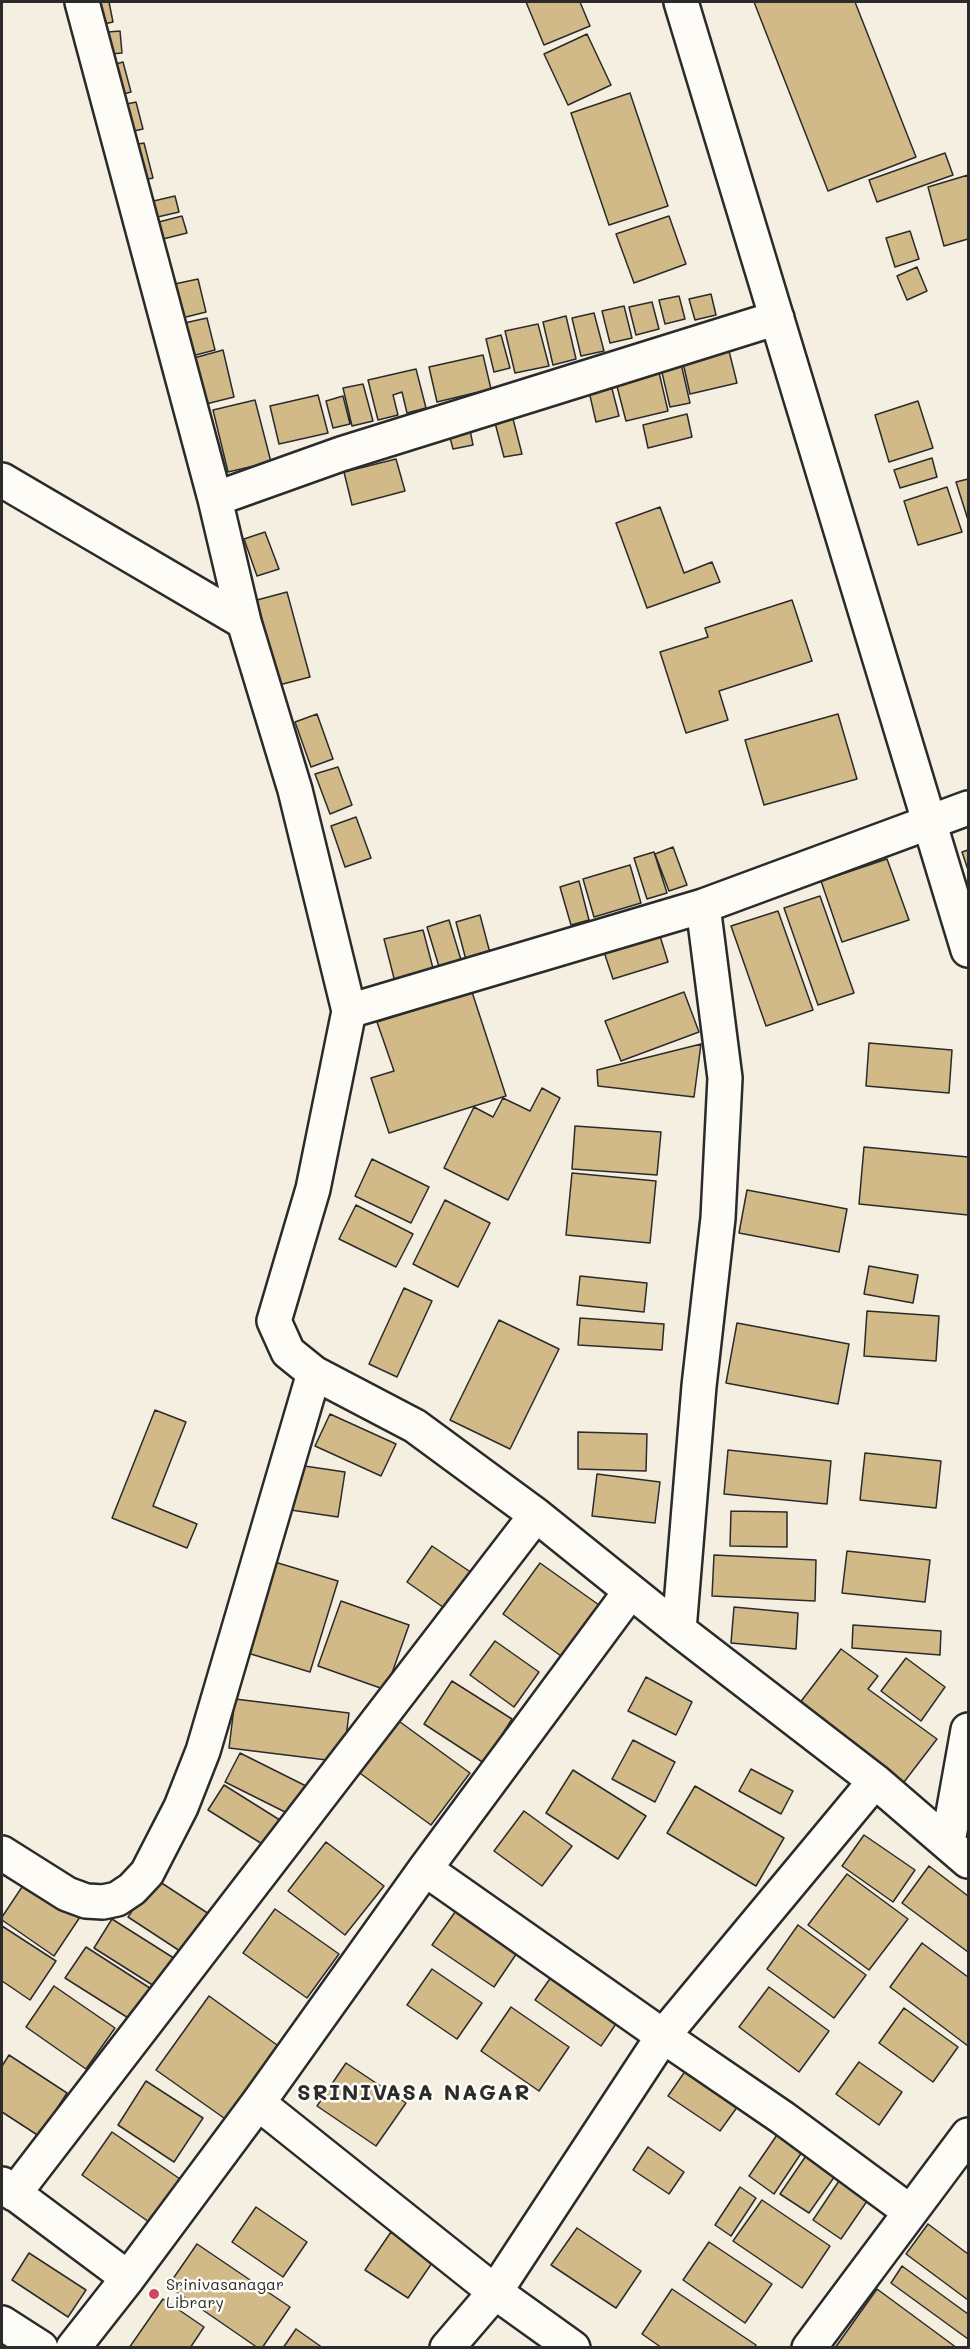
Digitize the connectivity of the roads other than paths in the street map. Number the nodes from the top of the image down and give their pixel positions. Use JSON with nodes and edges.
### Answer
{"nodes":[{"id":1,"x":82,"y":2,"type":"edge"},
{"id":2,"x":681,"y":2,"type":"edge"},
{"id":3,"x":777,"y":318,"type":"junction"},
{"id":4,"x":2,"y":480,"type":"edge"},
{"id":5,"x":215,"y":499,"type":"junction"},
{"id":6,"x":244,"y":622,"type":"junction"},
{"id":7,"x":969,"y":808,"type":"edge"},
{"id":8,"x":929,"y":821,"type":"junction"},
{"id":9,"x":703,"y":906,"type":"junction"},
{"id":10,"x":969,"y":950,"type":"edge"},
{"id":11,"x":349,"y":1011,"type":"junction"},
{"id":12,"x":314,"y":1374,"type":"junction"},
{"id":13,"x":536,"y":1515,"type":"junction"},
{"id":14,"x":630,"y":1592,"type":"junction"},
{"id":15,"x":679,"y":1630,"type":"junction"},
{"id":16,"x":969,"y":1730,"type":"edge"},
{"id":17,"x":875,"y":1781,"type":"junction"},
{"id":18,"x":958,"y":1851,"type":"edge"},
{"id":19,"x":7,"y":1868,"type":"edge"},
{"id":20,"x":425,"y":1869,"type":"junction"},
{"id":21,"x":663,"y":2036,"type":"junction"},
{"id":22,"x":258,"y":2103,"type":"junction"},
{"id":23,"x":969,"y":2135,"type":"edge"},
{"id":24,"x":8,"y":2189,"type":"edge"},
{"id":25,"x":909,"y":2211,"type":"junction"},
{"id":26,"x":128,"y":2278,"type":"junction"},
{"id":27,"x":495,"y":2292,"type":"junction"},
{"id":28,"x":2,"y":2322,"type":"edge"},
{"id":29,"x":41,"y":2348,"type":"edge"},
{"id":30,"x":73,"y":2348,"type":"edge"},
{"id":31,"x":447,"y":2348,"type":"edge"},
{"id":32,"x":573,"y":2348,"type":"edge"},
{"id":33,"x":809,"y":2348,"type":"edge"}],
"edges":[{"from":1,"to":5,"type":"street"},
{"from":2,"to":3,"type":"street"},
{"from":3,"to":5,"type":"street"},
{"from":3,"to":8,"type":"street"},
{"from":4,"to":6,"type":"street"},
{"from":5,"to":6,"type":"street"},
{"from":6,"to":11,"type":"street"},
{"from":7,"to":8,"type":"street"},
{"from":8,"to":9,"type":"street"},
{"from":8,"to":10,"type":"street"},
{"from":9,"to":11,"type":"street"},
{"from":9,"to":15,"type":"street"},
{"from":11,"to":12,"type":"street"},
{"from":12,"to":13,"type":"street"},
{"from":12,"to":19,"type":"street"},
{"from":13,"to":14,"type":"street"},
{"from":13,"to":24,"type":"street"},
{"from":14,"to":15,"type":"street"},
{"from":14,"to":20,"type":"street"},
{"from":15,"to":17,"type":"street"},
{"from":16,"to":18,"type":"street"},
{"from":17,"to":18,"type":"street"},
{"from":17,"to":21,"type":"street"},
{"from":20,"to":21,"type":"street"},
{"from":20,"to":22,"type":"street"},
{"from":21,"to":25,"type":"street"},
{"from":21,"to":27,"type":"street"},
{"from":22,"to":26,"type":"street"},
{"from":22,"to":27,"type":"street"},
{"from":23,"to":25,"type":"street"},
{"from":24,"to":26,"type":"street"},
{"from":25,"to":33,"type":"street"},
{"from":26,"to":30,"type":"street"},
{"from":27,"to":31,"type":"street"},
{"from":27,"to":32,"type":"street"},
{"from":28,"to":29,"type":"street"}]}
